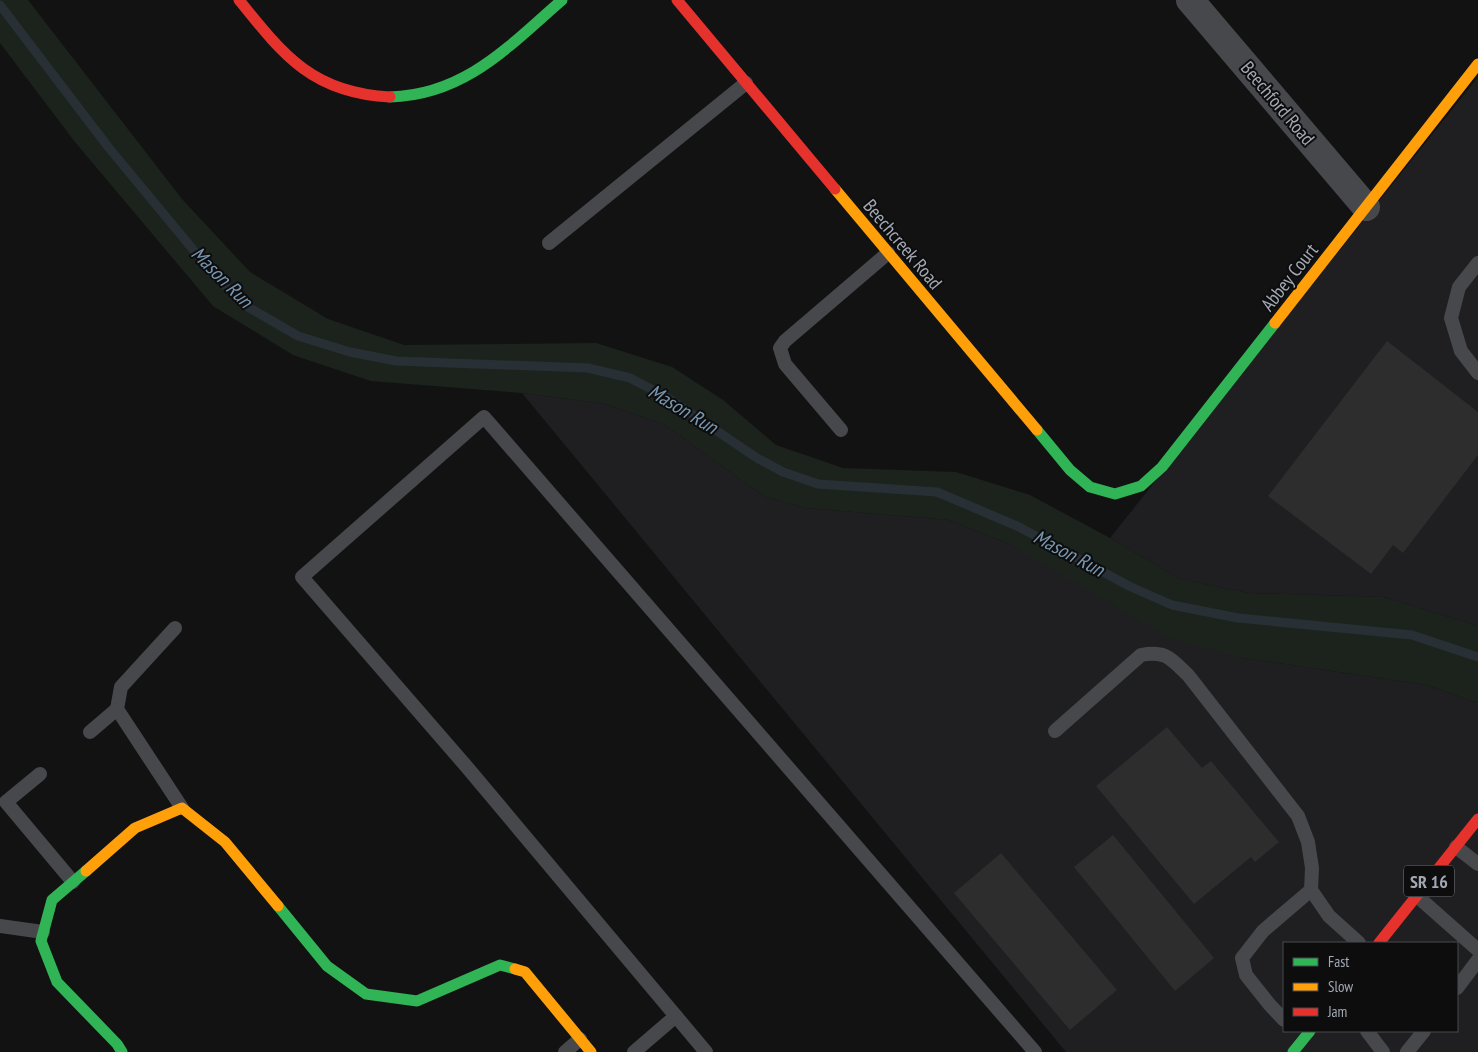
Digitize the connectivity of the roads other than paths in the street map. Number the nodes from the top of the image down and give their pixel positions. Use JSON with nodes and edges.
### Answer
{"nodes":[{"id":1,"x":239,"y":0,"type":"edge"},
{"id":2,"x":562,"y":0,"type":"edge"},
{"id":3,"x":677,"y":0,"type":"edge"},
{"id":4,"x":1190,"y":0,"type":"edge"},
{"id":5,"x":1478,"y":64,"type":"edge"},
{"id":6,"x":746,"y":83,"type":"junction"},
{"id":7,"x":1366,"y":207,"type":"junction"},
{"id":8,"x":549,"y":243,"type":"dead end"},
{"id":9,"x":888,"y":253,"type":"junction"},
{"id":10,"x":1478,"y":263,"type":"edge"},
{"id":11,"x":1478,"y":373,"type":"edge"},
{"id":12,"x":841,"y":430,"type":"dead end"},
{"id":13,"x":1115,"y":494,"type":"joint"},
{"id":14,"x":175,"y":628,"type":"dead end"},
{"id":15,"x":117,"y":709,"type":"junction"},
{"id":16,"x":1055,"y":731,"type":"dead end"},
{"id":17,"x":90,"y":732,"type":"dead end"},
{"id":18,"x":40,"y":774,"type":"dead end"},
{"id":19,"x":182,"y":808,"type":"junction"},
{"id":20,"x":1478,"y":819,"type":"edge"},
{"id":21,"x":1456,"y":847,"type":"junction"},
{"id":22,"x":1478,"y":864,"type":"edge"},
{"id":23,"x":72,"y":882,"type":"junction"},
{"id":24,"x":1311,"y":890,"type":"junction"},
{"id":25,"x":1417,"y":896,"type":"junction"},
{"id":26,"x":0,"y":926,"type":"edge"},
{"id":27,"x":43,"y":932,"type":"junction"},
{"id":28,"x":1358,"y":942,"type":"edge"},
{"id":29,"x":1381,"y":942,"type":"edge"},
{"id":30,"x":1478,"y":950,"type":"edge"},
{"id":31,"x":1478,"y":960,"type":"edge"},
{"id":32,"x":1458,"y":987,"type":"edge"},
{"id":33,"x":676,"y":1016,"type":"junction"},
{"id":34,"x":1283,"y":1019,"type":"edge"},
{"id":35,"x":1368,"y":1032,"type":"edge"},
{"id":36,"x":1423,"y":1032,"type":"edge"},
{"id":37,"x":1303,"y":1034,"type":"edge"},
{"id":38,"x":580,"y":1039,"type":"junction"},
{"id":39,"x":122,"y":1052,"type":"edge"},
{"id":40,"x":565,"y":1052,"type":"edge"},
{"id":41,"x":591,"y":1052,"type":"edge"},
{"id":42,"x":634,"y":1052,"type":"edge"},
{"id":43,"x":706,"y":1052,"type":"edge"},
{"id":44,"x":1035,"y":1052,"type":"edge"},
{"id":45,"x":1293,"y":1052,"type":"edge"},
{"id":46,"x":1383,"y":1052,"type":"edge"},
{"id":47,"x":1407,"y":1052,"type":"edge"}],
"edges":[{"from":1,"to":2,"type":"street"},
{"from":3,"to":6,"type":"street","name":"Beechcreek Road"},
{"from":4,"to":7,"type":"street","name":"Beechford Road"},
{"from":5,"to":7,"type":"street","name":"Abbey Court"},
{"from":6,"to":8,"type":"lane"},
{"from":6,"to":9,"type":"street","name":"Beechcreek Road"},
{"from":7,"to":13,"type":"street","name":"Abbey Court"},
{"from":9,"to":12,"type":"lane"},
{"from":9,"to":13,"type":"street","name":"Beechcreek Road"},
{"from":10,"to":11,"type":"lane"},
{"from":14,"to":15,"type":"lane"},
{"from":15,"to":17,"type":"lane"},
{"from":15,"to":19,"type":"lane"},
{"from":16,"to":24,"type":"lane"},
{"from":18,"to":23,"type":"lane"},
{"from":19,"to":23,"type":"street"},
{"from":19,"to":38,"type":"street"},
{"from":20,"to":21,"type":"street","number":"SR 16"},
{"from":21,"to":22,"type":"lane"},
{"from":21,"to":25,"type":"street","number":"SR 16"},
{"from":23,"to":27,"type":"street"},
{"from":24,"to":28,"type":"lane"},
{"from":24,"to":34,"type":"lane"},
{"from":25,"to":29,"type":"street","number":"SR 16"},
{"from":25,"to":30,"type":"lane"},
{"from":26,"to":27,"type":"lane"},
{"from":27,"to":39,"type":"street"},
{"from":31,"to":32,"type":"lane"},
{"from":33,"to":42,"type":"lane"},
{"from":33,"to":43,"type":"lane"},
{"from":33,"to":44,"type":"lane"},
{"from":35,"to":46,"type":"lane"},
{"from":36,"to":47,"type":"lane"},
{"from":37,"to":45,"type":"street"},
{"from":38,"to":40,"type":"lane"},
{"from":38,"to":41,"type":"street"}]}
